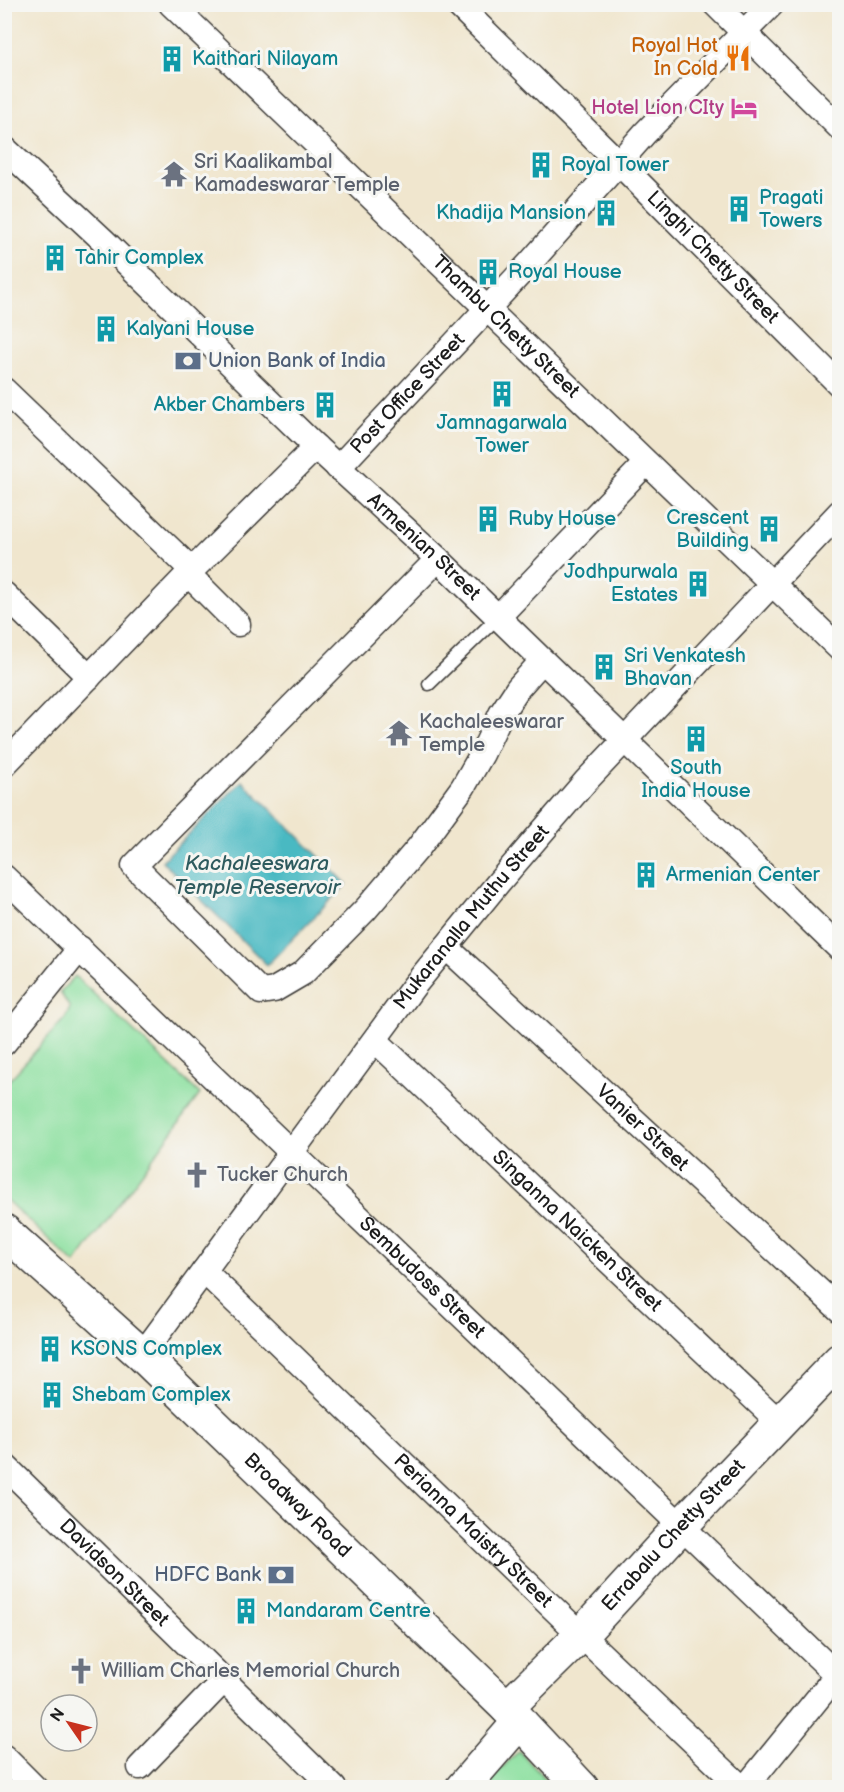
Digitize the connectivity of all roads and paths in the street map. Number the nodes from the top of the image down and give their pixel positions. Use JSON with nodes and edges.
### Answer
{"nodes":[{"id":1,"x":171,"y":4,"type":"edge"},
{"id":2,"x":457,"y":4,"type":"edge"},
{"id":3,"x":715,"y":4,"type":"edge"},
{"id":4,"x":772,"y":4,"type":"edge"},
{"id":5,"x":744,"y":34,"type":"junction"},
{"id":6,"x":840,"y":128,"type":"edge"},
{"id":7,"x":4,"y":148,"type":"edge"},
{"id":8,"x":619,"y":163,"type":"junction"},
{"id":9,"x":486,"y":310,"type":"junction"},
{"id":10,"x":840,"y":385,"type":"edge"},
{"id":11,"x":4,"y":390,"type":"edge"},
{"id":12,"x":316,"y":447,"type":"junction"},
{"id":13,"x":646,"y":463,"type":"junction"},
{"id":14,"x":338,"y":468,"type":"junction"},
{"id":15,"x":840,"y":512,"type":"edge"},
{"id":16,"x":438,"y":559,"type":"junction"},
{"id":17,"x":190,"y":572,"type":"junction"},
{"id":18,"x":771,"y":584,"type":"junction"},
{"id":19,"x":4,"y":594,"type":"edge"},
{"id":20,"x":498,"y":617,"type":"junction"},
{"id":21,"x":238,"y":624,"type":"dead end"},
{"id":22,"x":840,"y":649,"type":"edge"},
{"id":23,"x":542,"y":660,"type":"junction"},
{"id":24,"x":89,"y":677,"type":"junction"},
{"id":25,"x":429,"y":684,"type":"dead end"},
{"id":26,"x":624,"y":741,"type":"junction"},
{"id":27,"x":9,"y":750,"type":"edge"},
{"id":28,"x":4,"y":877,"type":"edge"},
{"id":29,"x":446,"y":947,"type":"junction"},
{"id":30,"x":80,"y":948,"type":"junction"},
{"id":31,"x":840,"y":949,"type":"edge"},
{"id":32,"x":375,"y":1040,"type":"junction"},
{"id":33,"x":4,"y":1043,"type":"edge"},
{"id":34,"x":292,"y":1152,"type":"junction"},
{"id":35,"x":4,"y":1231,"type":"edge"},
{"id":36,"x":204,"y":1271,"type":"junction"},
{"id":37,"x":840,"y":1310,"type":"edge"},
{"id":38,"x":142,"y":1355,"type":"junction"},
{"id":39,"x":840,"y":1360,"type":"edge"},
{"id":40,"x":780,"y":1422,"type":"junction"},
{"id":41,"x":4,"y":1465,"type":"edge"},
{"id":42,"x":681,"y":1526,"type":"junction"},
{"id":43,"x":581,"y":1635,"type":"junction"},
{"id":44,"x":839,"y":1675,"type":"edge"},
{"id":45,"x":224,"y":1680,"type":"junction"},
{"id":46,"x":513,"y":1715,"type":"junction"},
{"id":47,"x":4,"y":1757,"type":"edge"},
{"id":48,"x":140,"y":1767,"type":"dead end"},
{"id":49,"x":35,"y":1788,"type":"edge"},
{"id":50,"x":334,"y":1788,"type":"edge"},
{"id":51,"x":462,"y":1788,"type":"edge"},
{"id":52,"x":582,"y":1788,"type":"edge"},
{"id":53,"x":744,"y":1788,"type":"edge"}],
"edges":[{"from":1,"to":9,"type":"street","name":"Thambu Chetty Street"},
{"from":2,"to":8,"type":"street","name":"Linghi Chetty Street"},
{"from":3,"to":5,"type":"street"},
{"from":4,"to":5,"type":"street","name":"Post Office Street"},
{"from":5,"to":6,"type":"street"},
{"from":5,"to":8,"type":"street","name":"Post Office Street"},
{"from":7,"to":12,"type":"street","name":"Armenian Street"},
{"from":8,"to":9,"type":"street","name":"Post Office Street"},
{"from":8,"to":10,"type":"street","name":"Linghi Chetty Street"},
{"from":9,"to":13,"type":"street","name":"Thambu Chetty Street"},
{"from":9,"to":14,"type":"street","name":"Post Office Street"},
{"from":11,"to":17,"type":"street"},
{"from":12,"to":14,"type":"street","name":"Armenian Street"},
{"from":12,"to":17,"type":"street"},
{"from":13,"to":18,"type":"street","name":"Thambu Chetty Street"},
{"from":13,"to":20,"type":"street"},
{"from":14,"to":16,"type":"street","name":"Armenian Street"},
{"from":15,"to":18,"type":"street","name":"Mukaranalla Muthu Street"},
{"from":16,"to":20,"type":"street","name":"Armenian Street"},
{"from":16,"to":23,"type":"street"},
{"from":17,"to":21,"type":"street"},
{"from":17,"to":24,"type":"street"},
{"from":18,"to":22,"type":"street","name":"Thambu Chetty Street"},
{"from":18,"to":26,"type":"street","name":"Mukaranalla Muthu Street"},
{"from":19,"to":24,"type":"street"},
{"from":20,"to":23,"type":"street","name":"Armenian Street"},
{"from":20,"to":25,"type":"lane"},
{"from":23,"to":26,"type":"street","name":"Armenian Street"},
{"from":24,"to":27,"type":"street"},
{"from":26,"to":29,"type":"street","name":"Mukaranalla Muthu Street"},
{"from":26,"to":31,"type":"street","name":"Armenian Street"},
{"from":28,"to":30,"type":"street","name":"Sembudoss Street"},
{"from":29,"to":32,"type":"street","name":"Mukaranalla Muthu Street"},
{"from":29,"to":37,"type":"street","name":"Vanier Street"},
{"from":30,"to":33,"type":"street"},
{"from":30,"to":34,"type":"street","name":"Sembudoss Street"},
{"from":32,"to":34,"type":"street","name":"Mukaranalla Muthu Street"},
{"from":32,"to":40,"type":"street","name":"Singanna Naicken Street"},
{"from":34,"to":36,"type":"street","name":"Mukaranalla Muthu Street"},
{"from":34,"to":42,"type":"street","name":"Sembudoss Street"},
{"from":35,"to":38,"type":"main road","name":"Broadway Road"},
{"from":36,"to":38,"type":"street","name":"Mukaranalla Muthu Street"},
{"from":36,"to":43,"type":"street","name":"Perianna Maistry Street"},
{"from":38,"to":46,"type":"main road","name":"Broadway Road"},
{"from":39,"to":40,"type":"main road","name":"Errabalu Chetty Street"},
{"from":40,"to":42,"type":"main road","name":"Errabalu Chetty Street"},
{"from":41,"to":45,"type":"street","name":"Davidson Street"},
{"from":42,"to":43,"type":"main road","name":"Errabalu Chetty Street"},
{"from":42,"to":44,"type":"street","name":"Sembudoss Street"},
{"from":43,"to":46,"type":"main road","name":"Errabalu Chetty Street"},
{"from":43,"to":53,"type":"street","name":"Perianna Maistry Street"},
{"from":44,"to":53,"type":"street"},
{"from":45,"to":48,"type":"street"},
{"from":45,"to":50,"type":"street","name":"Davidson Street"},
{"from":46,"to":51,"type":"main road","name":"Errabalu Chetty Street"},
{"from":46,"to":52,"type":"main road","name":"Broadway Road"},
{"from":47,"to":49,"type":"street"}]}
